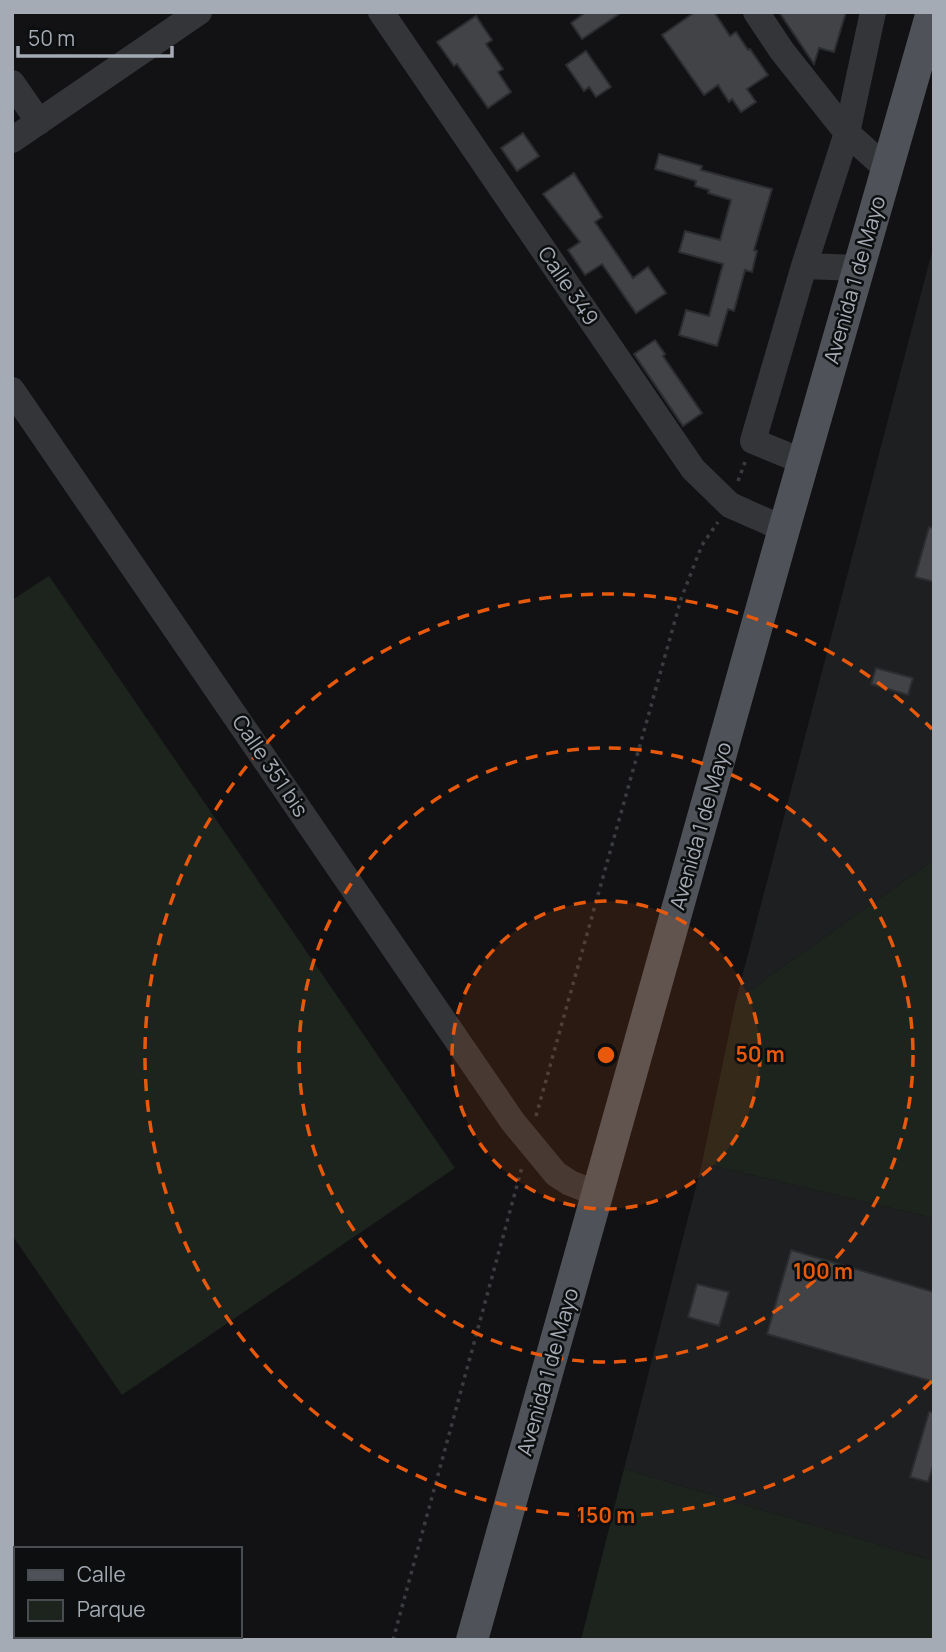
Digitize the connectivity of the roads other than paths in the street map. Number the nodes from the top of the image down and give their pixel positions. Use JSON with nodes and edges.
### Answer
{"nodes":[{"id":1,"x":199,"y":12,"type":"edge"},
{"id":2,"x":381,"y":12,"type":"edge"},
{"id":3,"x":756,"y":12,"type":"edge"},
{"id":4,"x":873,"y":12,"type":"edge"},
{"id":5,"x":932,"y":12,"type":"edge"},
{"id":6,"x":12,"y":83,"type":"edge"},
{"id":7,"x":39,"y":122,"type":"junction"},
{"id":8,"x":847,"y":133,"type":"junction"},
{"id":9,"x":12,"y":140,"type":"edge"},
{"id":10,"x":887,"y":169,"type":"junction"},
{"id":11,"x":803,"y":266,"type":"junction"},
{"id":12,"x":859,"y":268,"type":"junction"},
{"id":13,"x":12,"y":390,"type":"edge"},
{"id":14,"x":804,"y":462,"type":"junction"},
{"id":15,"x":784,"y":529,"type":"junction"},
{"id":16,"x":598,"y":1194,"type":"junction"},
{"id":17,"x":472,"y":1640,"type":"edge"}],
"edges":[{"from":1,"to":7,"type":"street"},
{"from":2,"to":15,"type":"street","name":"Calle 349"},
{"from":3,"to":8,"type":"street"},
{"from":4,"to":8,"type":"street"},
{"from":5,"to":10,"type":"main road","name":"Avenida 1 de Mayo"},
{"from":6,"to":7,"type":"street"},
{"from":7,"to":9,"type":"street"},
{"from":8,"to":10,"type":"street"},
{"from":8,"to":11,"type":"street"},
{"from":10,"to":12,"type":"main road","name":"Avenida 1 de Mayo"},
{"from":11,"to":12,"type":"street"},
{"from":11,"to":14,"type":"street"},
{"from":12,"to":14,"type":"main road","name":"Avenida 1 de Mayo"},
{"from":13,"to":16,"type":"street","name":"Calle 351 bis"},
{"from":14,"to":15,"type":"main road","name":"Avenida 1 de Mayo"},
{"from":15,"to":16,"type":"main road","name":"Avenida 1 de Mayo"},
{"from":16,"to":17,"type":"main road","name":"Avenida 1 de Mayo"}]}
